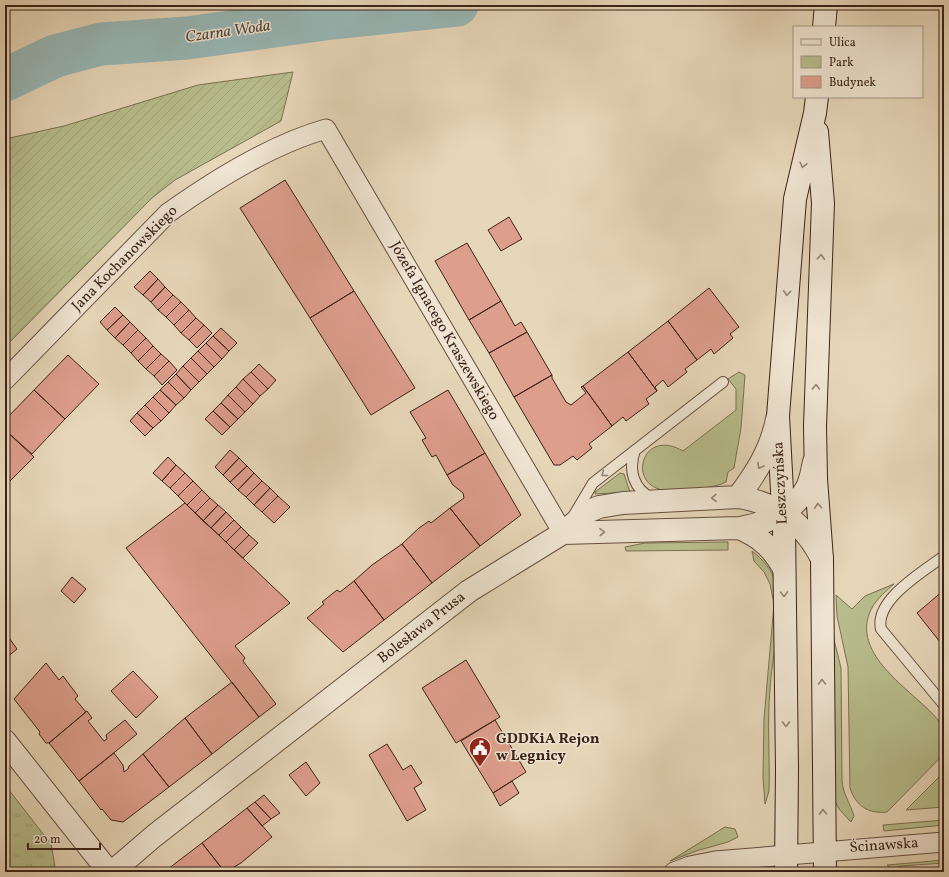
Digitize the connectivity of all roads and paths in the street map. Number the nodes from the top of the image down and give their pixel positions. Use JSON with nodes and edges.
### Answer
{"nodes":[{"id":1,"x":826,"y":5,"type":"edge"},
{"id":2,"x":824,"y":26,"type":"edge"},
{"id":3,"x":816,"y":105,"type":"edge"},
{"id":4,"x":326,"y":129,"type":"joint"},
{"id":5,"x":5,"y":380,"type":"edge"},
{"id":6,"x":723,"y":382,"type":"dead end"},
{"id":7,"x":778,"y":416,"type":"junction"},
{"id":8,"x":635,"y":450,"type":"junction"},
{"id":9,"x":815,"y":457,"type":"junction"},
{"id":10,"x":738,"y":497,"type":"junction"},
{"id":11,"x":656,"y":500,"type":"junction"},
{"id":12,"x":783,"y":513,"type":"junction"},
{"id":13,"x":739,"y":528,"type":"junction"},
{"id":14,"x":563,"y":534,"type":"junction"},
{"id":15,"x":944,"y":556,"type":"edge"},
{"id":16,"x":822,"y":559,"type":"junction"},
{"id":17,"x":784,"y":569,"type":"junction"},
{"id":18,"x":944,"y":705,"type":"edge"},
{"id":19,"x":5,"y":741,"type":"edge"},
{"id":20,"x":944,"y":842,"type":"edge"},
{"id":21,"x":824,"y":862,"type":"edge"},
{"id":22,"x":786,"y":864,"type":"edge"},
{"id":23,"x":109,"y":872,"type":"edge"},
{"id":24,"x":112,"y":872,"type":"edge"},
{"id":25,"x":674,"y":872,"type":"edge"}],
"edges":[{"from":1,"to":2,"type":"main road"},
{"from":3,"to":7,"type":"main road","name":"Leszczyńska","one_way":true},
{"from":9,"to":3,"type":"main road","name":"Leszczyńska","one_way":true},
{"from":4,"to":5,"type":"street","name":"Jana Kochanowskiego"},
{"from":4,"to":14,"type":"street","name":"Józefa Ignacego Kraszewskiego"},
{"from":6,"to":8,"type":"lane","name":"Bolesława Prusa"},
{"from":7,"to":10,"type":"main road","one_way":true},
{"from":7,"to":12,"type":"main road","name":"Leszczyńska"},
{"from":8,"to":11,"type":"lane"},
{"from":8,"to":14,"type":"lane","name":"Bolesława Prusa","one_way":true},
{"from":9,"to":12,"type":"main road"},
{"from":16,"to":9,"type":"main road","name":"Leszczyńska","one_way":true},
{"from":10,"to":11,"type":"main road","one_way":true},
{"from":10,"to":12,"type":"main road"},
{"from":11,"to":14,"type":"main road"},
{"from":12,"to":13,"type":"main road"},
{"from":12,"to":16,"type":"main road"},
{"from":12,"to":17,"type":"main road","name":"Leszczyńska"},
{"from":14,"to":13,"type":"main road","one_way":true},
{"from":13,"to":17,"type":"main road"},
{"from":14,"to":24,"type":"main road","name":"Bolesława Prusa"},
{"from":15,"to":18,"type":"lane"},
{"from":21,"to":16,"type":"main road","name":"Leszczyńska","one_way":true},
{"from":17,"to":22,"type":"main road","name":"Leszczyńska","one_way":true},
{"from":19,"to":23,"type":"main road"},
{"from":20,"to":21,"type":"street","name":"Ścinawska"},
{"from":21,"to":22,"type":"street","name":"Ścinawska"},
{"from":22,"to":25,"type":"street","name":"Ścinawska"}]}
